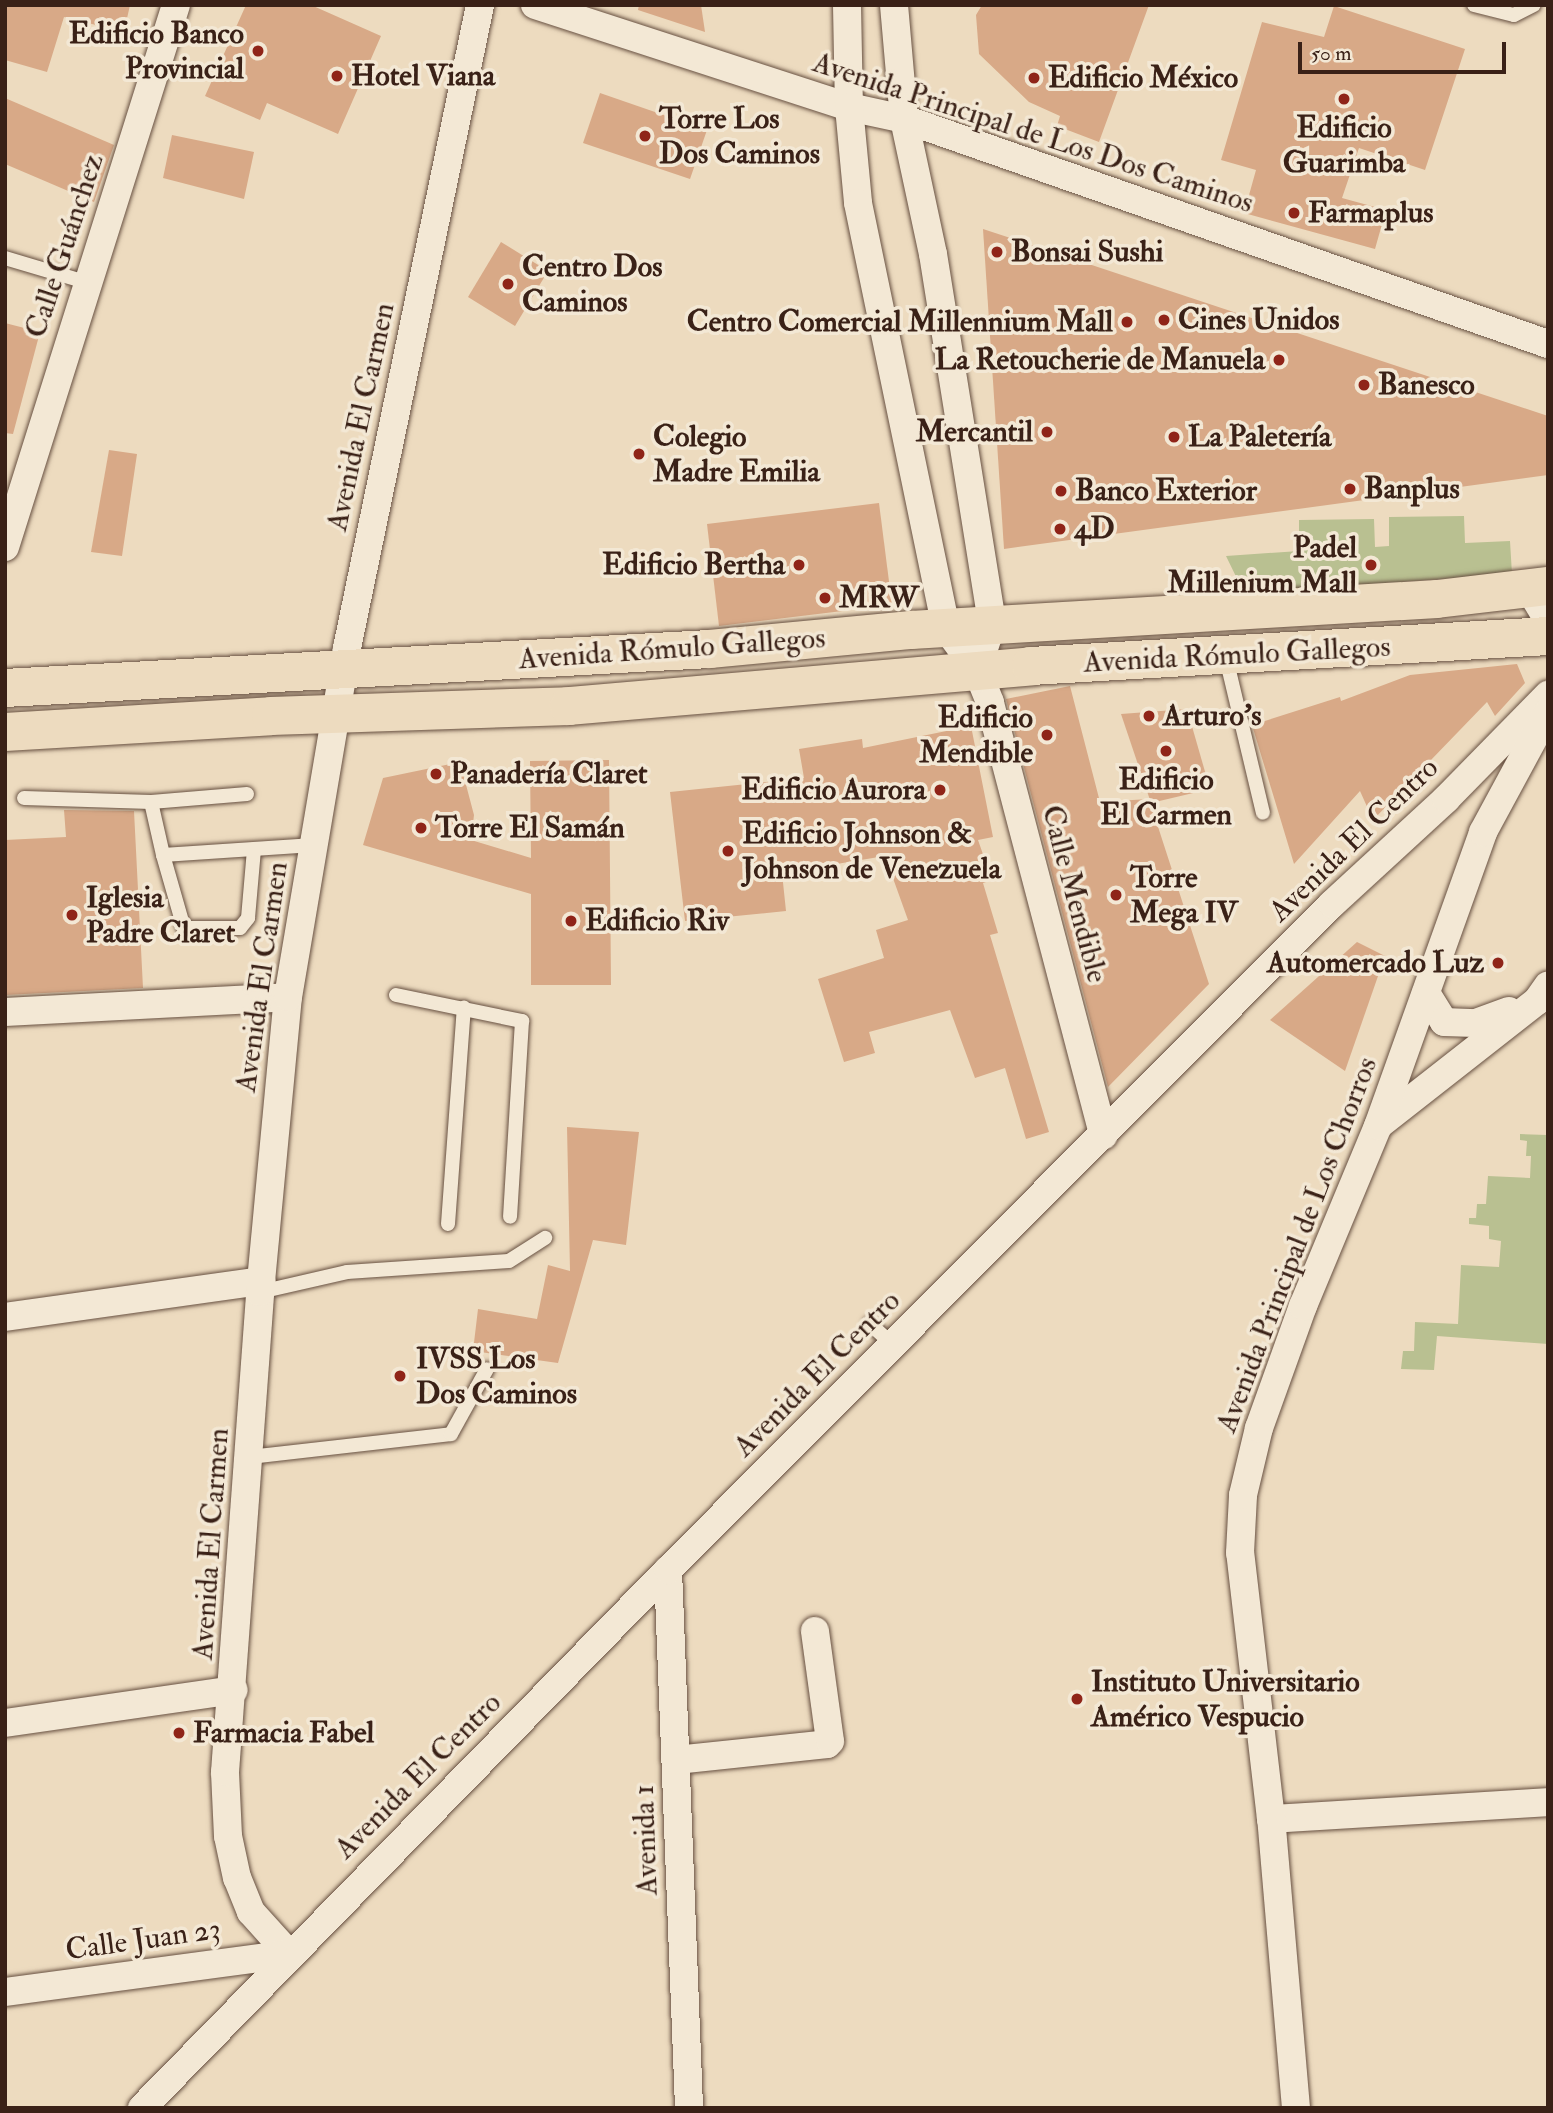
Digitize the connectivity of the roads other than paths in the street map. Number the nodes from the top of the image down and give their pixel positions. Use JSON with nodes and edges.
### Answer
{"nodes":[{"id":1,"x":176,"y":5,"type":"edge"},
{"id":2,"x":480,"y":5,"type":"edge"},
{"id":3,"x":535,"y":5,"type":"edge"},
{"id":4,"x":847,"y":5,"type":"edge"},
{"id":5,"x":894,"y":5,"type":"edge"},
{"id":6,"x":1475,"y":5,"type":"edge"},
{"id":7,"x":1534,"y":5,"type":"edge"},
{"id":8,"x":849,"y":107,"type":"junction"},
{"id":9,"x":904,"y":119,"type":"junction"},
{"id":10,"x":5,"y":258,"type":"edge"},
{"id":11,"x":89,"y":283,"type":"junction"},
{"id":12,"x":1548,"y":344,"type":"edge"},
{"id":13,"x":5,"y":547,"type":"edge"},
{"id":14,"x":1542,"y":599,"type":"edge"},
{"id":15,"x":992,"y":624,"type":"junction"},
{"id":16,"x":946,"y":628,"type":"junction"},
{"id":17,"x":1548,"y":636,"type":"edge"},
{"id":18,"x":1225,"y":656,"type":"junction"},
{"id":19,"x":977,"y":670,"type":"junction"},
{"id":20,"x":343,"y":671,"type":"junction"},
{"id":21,"x":5,"y":688,"type":"edge"},
{"id":22,"x":1548,"y":695,"type":"edge"},
{"id":23,"x":1548,"y":712,"type":"edge"},
{"id":24,"x":337,"y":714,"type":"junction"},
{"id":25,"x":5,"y":732,"type":"edge"},
{"id":26,"x":1486,"y":758,"type":"junction"},
{"id":27,"x":1516,"y":771,"type":"junction"},
{"id":28,"x":247,"y":794,"type":"dead end"},
{"id":29,"x":24,"y":798,"type":"dead end"},
{"id":30,"x":1446,"y":799,"type":"junction"},
{"id":31,"x":151,"y":802,"type":"junction"},
{"id":32,"x":1263,"y":813,"type":"dead end"},
{"id":33,"x":1483,"y":832,"type":"junction"},
{"id":34,"x":314,"y":845,"type":"junction"},
{"id":35,"x":254,"y":849,"type":"junction"},
{"id":36,"x":163,"y":855,"type":"junction"},
{"id":37,"x":1426,"y":993,"type":"junction"},
{"id":38,"x":396,"y":995,"type":"dead end"},
{"id":39,"x":1544,"y":995,"type":"edge"},
{"id":40,"x":288,"y":997,"type":"junction"},
{"id":41,"x":464,"y":1008,"type":"junction"},
{"id":42,"x":5,"y":1012,"type":"edge"},
{"id":43,"x":1378,"y":1126,"type":"junction"},
{"id":44,"x":1103,"y":1135,"type":"junction"},
{"id":45,"x":510,"y":1217,"type":"dead end"},
{"id":46,"x":448,"y":1224,"type":"dead end"},
{"id":47,"x":545,"y":1238,"type":"dead end"},
{"id":48,"x":260,"y":1286,"type":"junction"},
{"id":49,"x":5,"y":1317,"type":"edge"},
{"id":50,"x":870,"y":1324,"type":"dead end"},
{"id":51,"x":893,"y":1345,"type":"junction"},
{"id":52,"x":487,"y":1369,"type":"dead end"},
{"id":53,"x":250,"y":1457,"type":"junction"},
{"id":54,"x":668,"y":1570,"type":"junction"},
{"id":55,"x":815,"y":1631,"type":"dead end"},
{"id":56,"x":234,"y":1690,"type":"junction"},
{"id":57,"x":5,"y":1723,"type":"edge"},
{"id":58,"x":676,"y":1760,"type":"junction"},
{"id":59,"x":1548,"y":1802,"type":"edge"},
{"id":60,"x":1271,"y":1819,"type":"junction"},
{"id":61,"x":289,"y":1954,"type":"junction"},
{"id":62,"x":5,"y":1992,"type":"edge"},
{"id":63,"x":142,"y":2108,"type":"edge"},
{"id":64,"x":689,"y":2108,"type":"edge"},
{"id":65,"x":1296,"y":2108,"type":"edge"}],
"edges":[{"from":1,"to":11,"type":"street","name":"Calle Guánchez"},
{"from":2,"to":20,"type":"street","name":"Avenida El Carmen"},
{"from":3,"to":8,"type":"street","name":"Avenida Principal de Los Dos Caminos"},
{"from":4,"to":8,"type":"street"},
{"from":5,"to":9,"type":"street"},
{"from":6,"to":7,"type":"lane"},
{"from":8,"to":9,"type":"street","name":"Avenida Principal de Los Dos Caminos"},
{"from":8,"to":16,"type":"street"},
{"from":9,"to":12,"type":"street","name":"Avenida Principal de Los Dos Caminos"},
{"from":9,"to":15,"type":"street"},
{"from":10,"to":11,"type":"lane"},
{"from":11,"to":13,"type":"street","name":"Calle Guánchez"},
{"from":14,"to":15,"type":"main road","name":"Avenida Rómulo Gallegos"},
{"from":15,"to":16,"type":"main road","name":"Avenida Rómulo Gallegos"},
{"from":15,"to":19,"type":"street"},
{"from":16,"to":19,"type":"street","name":"Calle Mendible"},
{"from":16,"to":20,"type":"main road","name":"Avenida Rómulo Gallegos"},
{"from":17,"to":18,"type":"main road","name":"Avenida Rómulo Gallegos"},
{"from":18,"to":19,"type":"main road","name":"Avenida Rómulo Gallegos"},
{"from":18,"to":32,"type":"lane"},
{"from":19,"to":24,"type":"main road","name":"Avenida Rómulo Gallegos"},
{"from":19,"to":44,"type":"street","name":"Calle Mendible"},
{"from":20,"to":21,"type":"main road","name":"Avenida Rómulo Gallegos"},
{"from":20,"to":24,"type":"street","name":"Avenida El Carmen"},
{"from":22,"to":26,"type":"street","name":"Avenida El Centro"},
{"from":23,"to":27,"type":"street","name":"Avenida Principal de Los Chorros"},
{"from":24,"to":25,"type":"main road","name":"Avenida Rómulo Gallegos"},
{"from":24,"to":34,"type":"street","name":"Avenida El Carmen"},
{"from":26,"to":27,"type":"street"},
{"from":26,"to":30,"type":"street","name":"Avenida El Centro"},
{"from":27,"to":33,"type":"street","name":"Avenida Principal de Los Chorros"},
{"from":28,"to":31,"type":"lane"},
{"from":29,"to":31,"type":"lane"},
{"from":30,"to":33,"type":"street","name":"Avenida Principal de Los Chorros"},
{"from":30,"to":44,"type":"street","name":"Avenida El Centro"},
{"from":31,"to":36,"type":"lane"},
{"from":33,"to":37,"type":"street","name":"Avenida Principal de Los Chorros"},
{"from":34,"to":35,"type":"lane"},
{"from":34,"to":40,"type":"street","name":"Avenida El Carmen"},
{"from":35,"to":36,"type":"lane"},
{"from":35,"to":36,"type":"lane"},
{"from":37,"to":39,"type":"street"},
{"from":37,"to":43,"type":"street","name":"Avenida Principal de Los Chorros"},
{"from":38,"to":41,"type":"lane"},
{"from":39,"to":43,"type":"street"},
{"from":40,"to":42,"type":"street"},
{"from":40,"to":48,"type":"street","name":"Avenida El Carmen"},
{"from":41,"to":45,"type":"lane"},
{"from":41,"to":46,"type":"lane"},
{"from":43,"to":60,"type":"street","name":"Avenida Principal de Los Chorros"},
{"from":44,"to":51,"type":"street","name":"Avenida El Centro"},
{"from":47,"to":48,"type":"lane"},
{"from":48,"to":49,"type":"street"},
{"from":48,"to":53,"type":"street","name":"Avenida El Carmen"},
{"from":50,"to":51,"type":"lane"},
{"from":51,"to":54,"type":"street","name":"Avenida El Centro"},
{"from":52,"to":53,"type":"lane"},
{"from":53,"to":56,"type":"street","name":"Avenida El Carmen"},
{"from":54,"to":58,"type":"street","name":"Avenida 1"},
{"from":54,"to":61,"type":"street","name":"Avenida El Centro"},
{"from":55,"to":58,"type":"street"},
{"from":56,"to":57,"type":"street"},
{"from":56,"to":61,"type":"street","name":"Avenida El Carmen"},
{"from":58,"to":64,"type":"street","name":"Avenida 1"},
{"from":59,"to":60,"type":"street"},
{"from":60,"to":65,"type":"street","name":"Avenida Principal de Los Chorros"},
{"from":61,"to":62,"type":"street","name":"Calle Juan 23"},
{"from":61,"to":63,"type":"street","name":"Avenida El Centro"}]}
